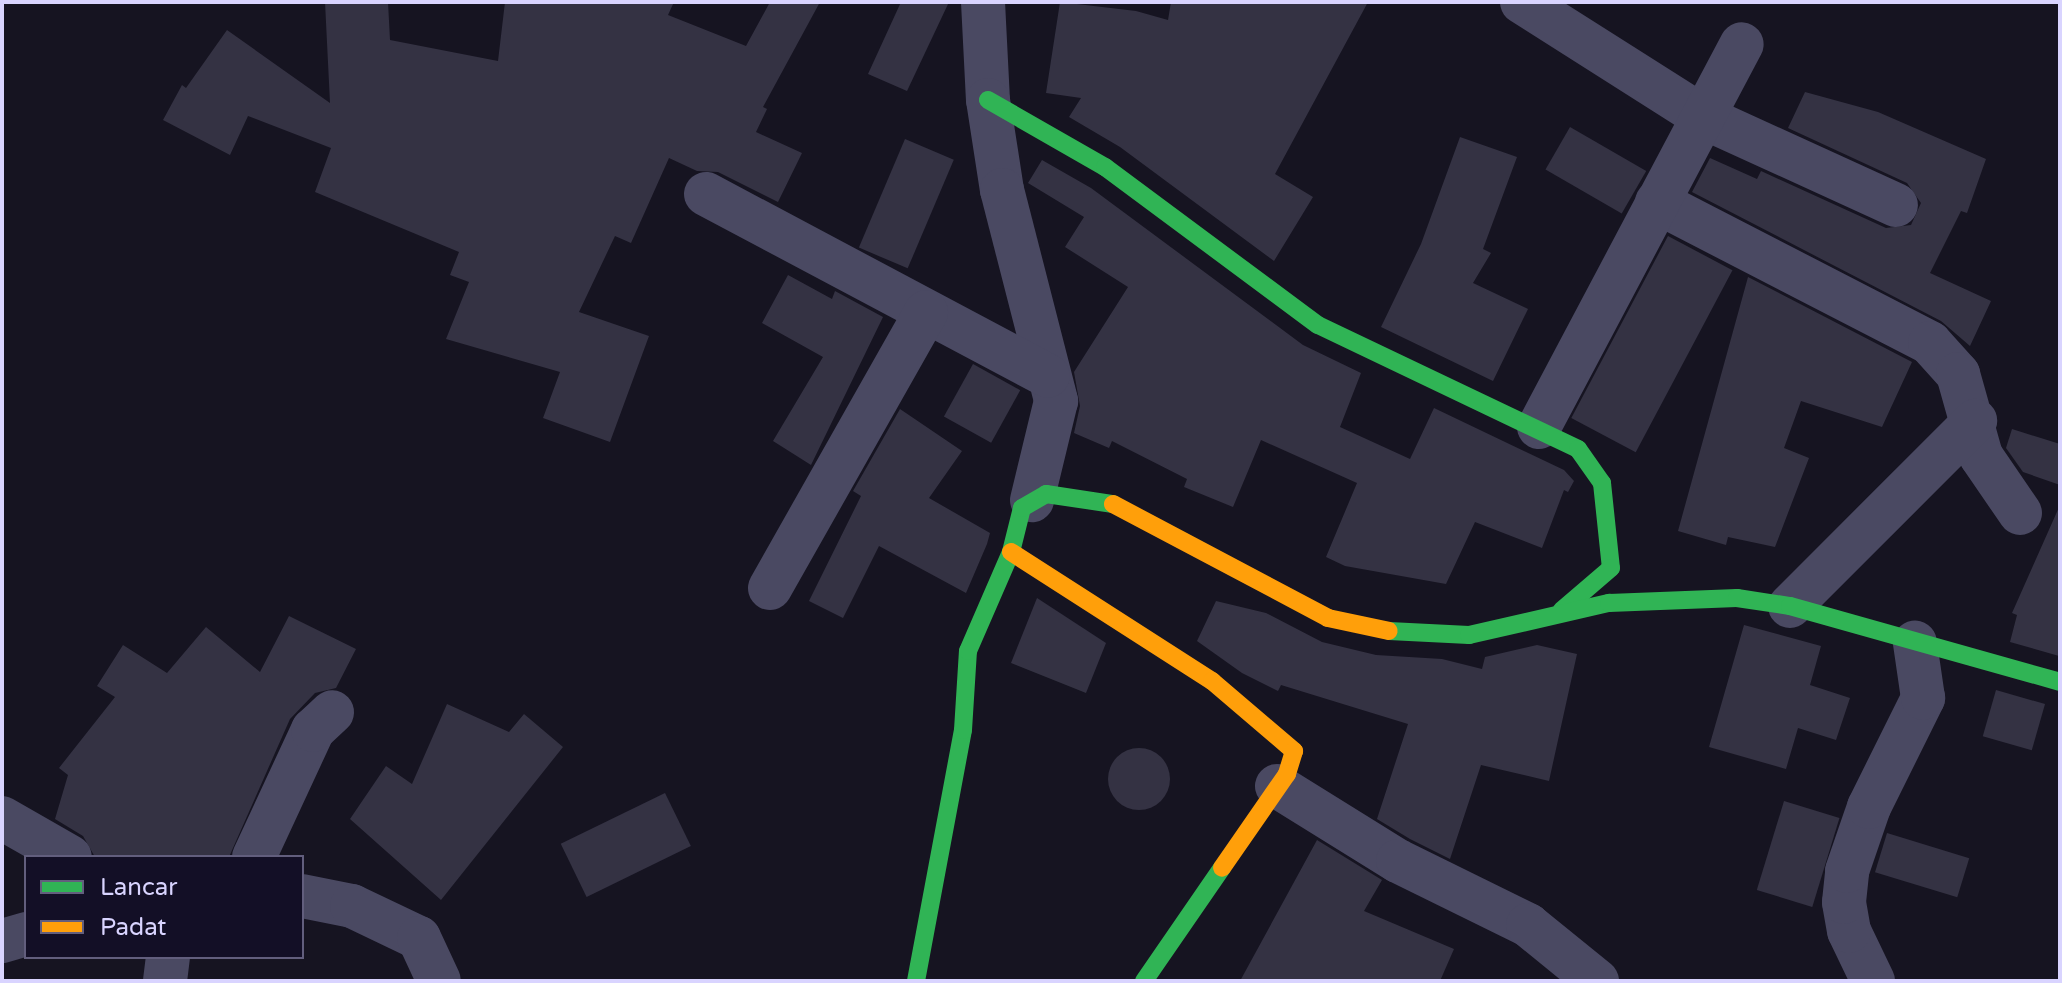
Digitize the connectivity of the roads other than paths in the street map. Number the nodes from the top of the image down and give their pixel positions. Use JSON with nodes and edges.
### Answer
{"nodes":[{"id":1,"x":983,"y":2,"type":"edge"},
{"id":2,"x":1532,"y":4,"type":"edge"},
{"id":3,"x":1742,"y":44,"type":"dead end"},
{"id":4,"x":988,"y":100,"type":"junction"},
{"id":5,"x":1703,"y":117,"type":"junction"},
{"id":6,"x":706,"y":194,"type":"dead end"},
{"id":7,"x":1657,"y":202,"type":"junction"},
{"id":8,"x":1896,"y":205,"type":"dead end"},
{"id":9,"x":926,"y":312,"type":"junction"},
{"id":10,"x":1048,"y":376,"type":"junction"},
{"id":11,"x":1975,"y":421,"type":"junction"},
{"id":12,"x":1539,"y":427,"type":"junction"},
{"id":13,"x":1032,"y":500,"type":"junction"},
{"id":14,"x":2020,"y":513,"type":"dead end"},
{"id":15,"x":1011,"y":552,"type":"junction"},
{"id":16,"x":770,"y":588,"type":"dead end"},
{"id":17,"x":1790,"y":606,"type":"junction"},
{"id":18,"x":1562,"y":610,"type":"junction"},
{"id":19,"x":1915,"y":643,"type":"junction"},
{"id":20,"x":2060,"y":682,"type":"edge"},
{"id":21,"x":332,"y":712,"type":"dead end"},
{"id":22,"x":1277,"y":786,"type":"junction"},
{"id":23,"x":2,"y":818,"type":"edge"},
{"id":24,"x":67,"y":855,"type":"edge"},
{"id":25,"x":255,"y":855,"type":"edge"},
{"id":26,"x":304,"y":896,"type":"edge"},
{"id":27,"x":24,"y":935,"type":"edge"},
{"id":28,"x":2,"y":941,"type":"edge"},
{"id":29,"x":168,"y":959,"type":"edge"},
{"id":30,"x":165,"y":981,"type":"edge"},
{"id":31,"x":439,"y":981,"type":"edge"},
{"id":32,"x":916,"y":981,"type":"edge"},
{"id":33,"x":1144,"y":981,"type":"edge"},
{"id":34,"x":1597,"y":981,"type":"edge"},
{"id":35,"x":1873,"y":981,"type":"edge"}],
"edges":[{"from":1,"to":4,"type":"street"},
{"from":2,"to":5,"type":"street"},
{"from":3,"to":5,"type":"street"},
{"from":4,"to":10,"type":"street"},
{"from":4,"to":12,"type":"street"},
{"from":5,"to":7,"type":"street"},
{"from":5,"to":8,"type":"street"},
{"from":6,"to":9,"type":"street"},
{"from":7,"to":11,"type":"street"},
{"from":7,"to":12,"type":"street"},
{"from":9,"to":10,"type":"street"},
{"from":9,"to":16,"type":"street"},
{"from":10,"to":13,"type":"street"},
{"from":11,"to":14,"type":"street"},
{"from":11,"to":17,"type":"street"},
{"from":12,"to":18,"type":"street"},
{"from":13,"to":15,"type":"street"},
{"from":13,"to":18,"type":"street"},
{"from":15,"to":22,"type":"street"},
{"from":15,"to":32,"type":"street"},
{"from":17,"to":18,"type":"street"},
{"from":17,"to":19,"type":"street"},
{"from":19,"to":20,"type":"street"},
{"from":19,"to":35,"type":"street"},
{"from":21,"to":25,"type":"street"},
{"from":22,"to":33,"type":"street"},
{"from":22,"to":34,"type":"street"},
{"from":23,"to":24,"type":"street"},
{"from":26,"to":31,"type":"street"},
{"from":27,"to":28,"type":"street"},
{"from":29,"to":30,"type":"street"}]}
